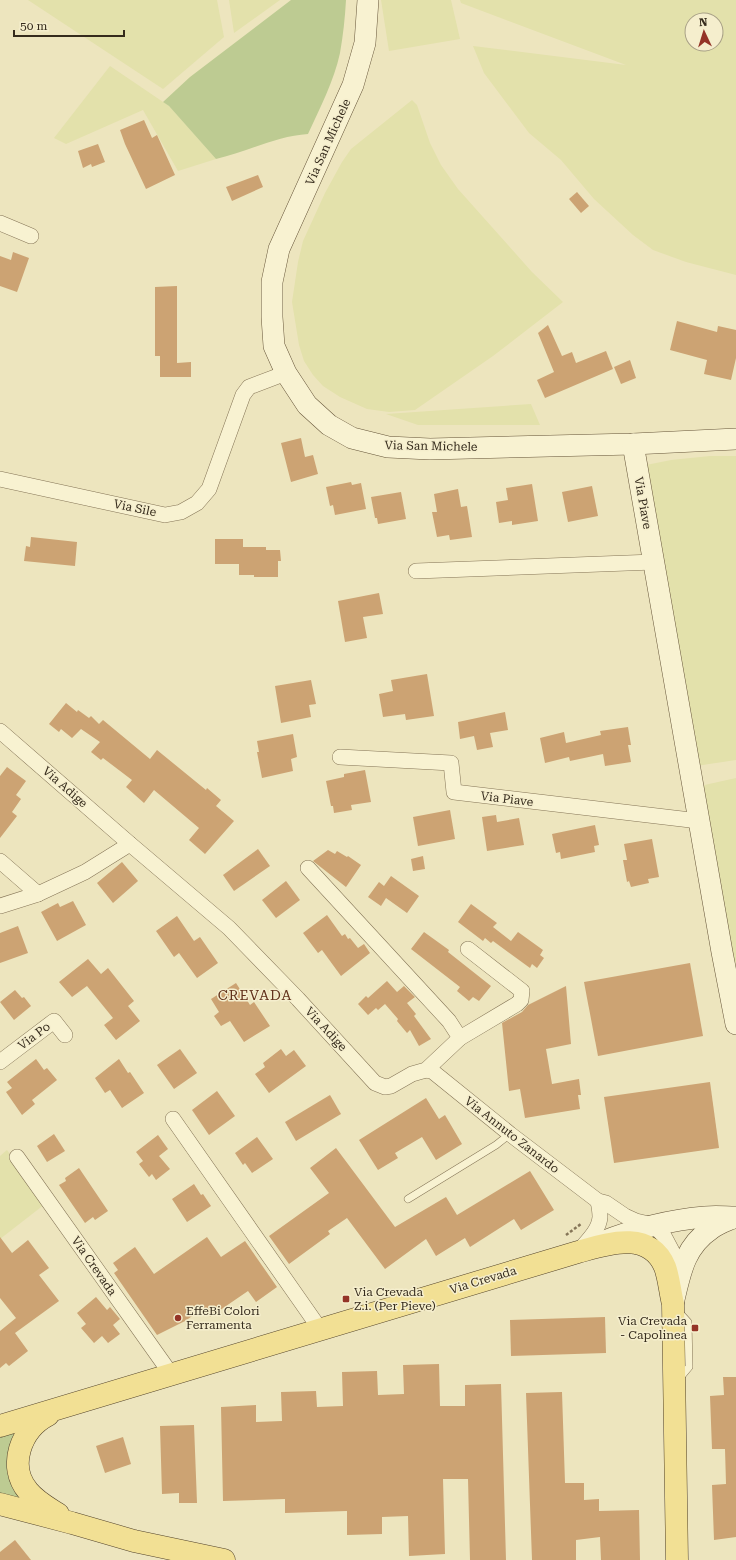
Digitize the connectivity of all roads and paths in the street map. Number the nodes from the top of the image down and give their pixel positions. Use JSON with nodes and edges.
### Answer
{"nodes":[{"id":1,"x":368,"y":0,"type":"edge"},
{"id":2,"x":0,"y":223,"type":"edge"},
{"id":3,"x":31,"y":236,"type":"dead end"},
{"id":4,"x":286,"y":373,"type":"junction"},
{"id":5,"x":736,"y":440,"type":"edge"},
{"id":6,"x":633,"y":444,"type":"junction"},
{"id":7,"x":0,"y":479,"type":"edge"},
{"id":8,"x":654,"y":562,"type":"junction"},
{"id":9,"x":416,"y":571,"type":"dead end"},
{"id":10,"x":0,"y":731,"type":"edge"},
{"id":11,"x":340,"y":757,"type":"dead end"},
{"id":12,"x":700,"y":821,"type":"junction"},
{"id":13,"x":130,"y":844,"type":"junction"},
{"id":14,"x":0,"y":861,"type":"edge"},
{"id":15,"x":308,"y":868,"type":"dead end"},
{"id":16,"x":38,"y":894,"type":"junction"},
{"id":17,"x":0,"y":906,"type":"edge"},
{"id":18,"x":468,"y":949,"type":"dead end"},
{"id":19,"x":736,"y":1024,"type":"edge"},
{"id":20,"x":65,"y":1035,"type":"dead end"},
{"id":21,"x":460,"y":1038,"type":"junction"},
{"id":22,"x":0,"y":1062,"type":"edge"},
{"id":23,"x":426,"y":1070,"type":"junction"},
{"id":24,"x":173,"y":1119,"type":"dead end"},
{"id":25,"x":510,"y":1134,"type":"junction"},
{"id":26,"x":17,"y":1157,"type":"dead end"},
{"id":27,"x":408,"y":1199,"type":"dead end"},
{"id":28,"x":598,"y":1201,"type":"junction"},
{"id":29,"x":736,"y":1217,"type":"edge"},
{"id":30,"x":654,"y":1224,"type":"junction"},
{"id":31,"x":578,"y":1252,"type":"junction"},
{"id":32,"x":673,"y":1304,"type":"junction"},
{"id":33,"x":320,"y":1329,"type":"junction"},
{"id":34,"x":171,"y":1374,"type":"junction"},
{"id":35,"x":64,"y":1408,"type":"junction"},
{"id":36,"x":0,"y":1426,"type":"edge"},
{"id":37,"x":0,"y":1504,"type":"edge"},
{"id":38,"x":72,"y":1522,"type":"junction"},
{"id":39,"x":224,"y":1560,"type":"edge"},
{"id":40,"x":677,"y":1560,"type":"edge"}],
"edges":[{"from":1,"to":4,"type":"main road","name":"Via San Michele"},
{"from":2,"to":3,"type":"street"},
{"from":4,"to":6,"type":"main road","name":"Via San Michele"},
{"from":4,"to":7,"type":"street","name":"Via Sile"},
{"from":5,"to":6,"type":"main road","name":"Via San Michele"},
{"from":6,"to":8,"type":"main road","name":"Via Piave"},
{"from":8,"to":9,"type":"street"},
{"from":8,"to":12,"type":"main road","name":"Via Piave"},
{"from":10,"to":13,"type":"street","name":"Via Adige"},
{"from":11,"to":12,"type":"street","name":"Via Piave"},
{"from":12,"to":19,"type":"main road","name":"Via Piave"},
{"from":13,"to":16,"type":"street"},
{"from":13,"to":23,"type":"street","name":"Via Adige"},
{"from":14,"to":16,"type":"street"},
{"from":15,"to":21,"type":"street"},
{"from":16,"to":17,"type":"street"},
{"from":18,"to":21,"type":"street","name":"Via Adige"},
{"from":20,"to":22,"type":"street","name":"Via Po"},
{"from":21,"to":23,"type":"street","name":"Via Adige"},
{"from":23,"to":25,"type":"street","name":"Via Annuto Zanardo"},
{"from":24,"to":33,"type":"street"},
{"from":25,"to":27,"type":"lane"},
{"from":25,"to":28,"type":"street","name":"Via Annuto Zanardo"},
{"from":26,"to":34,"type":"street","name":"Via Crevada"},
{"from":28,"to":30,"type":"street","name":"Via Annuto Zanardo"},
{"from":28,"to":31,"type":"street"},
{"from":29,"to":30,"type":"main road","name":"Via Crevada"},
{"from":29,"to":32,"type":"main road","name":"Via Crevada"},
{"from":30,"to":31,"type":"main road","name":"Via Crevada"},
{"from":30,"to":32,"type":"street","name":"Via Crevada"},
{"from":31,"to":32,"type":"main road","name":"Via Crevada"},
{"from":31,"to":33,"type":"main road","name":"Via Crevada"},
{"from":32,"to":40,"type":"main road","name":"Via Crevada"},
{"from":33,"to":34,"type":"main road","name":"Via Crevada"},
{"from":34,"to":35,"type":"main road","name":"Via Crevada"},
{"from":35,"to":36,"type":"main road","name":"Via Crevada"},
{"from":35,"to":38,"type":"main road"},
{"from":37,"to":38,"type":"main road"},
{"from":38,"to":39,"type":"main road"}]}
